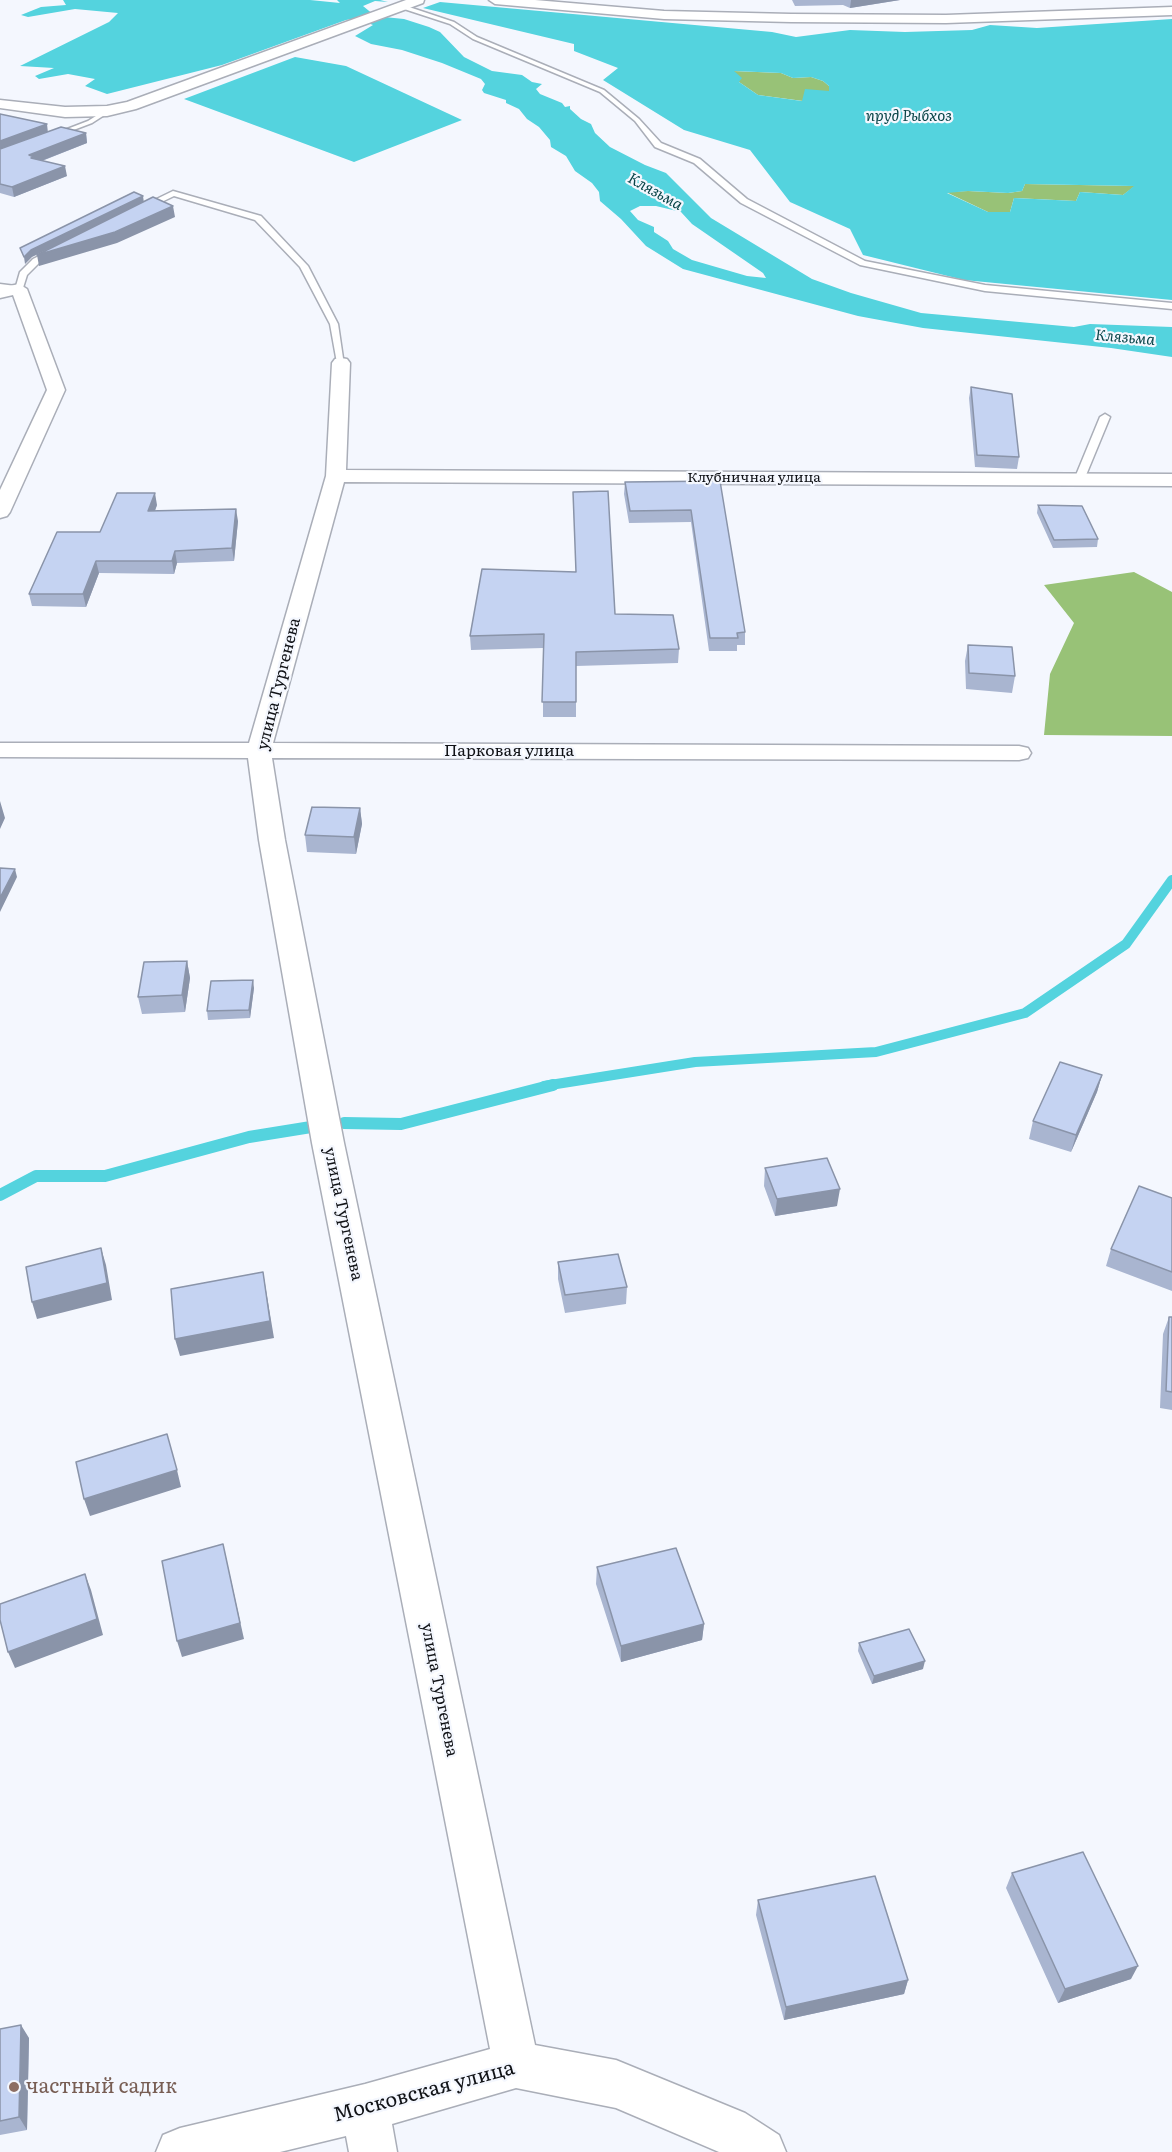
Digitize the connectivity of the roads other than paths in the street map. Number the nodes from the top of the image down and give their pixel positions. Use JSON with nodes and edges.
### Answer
{"nodes":[{"id":1,"x":418,"y":0,"type":"edge"},
{"id":2,"x":495,"y":0,"type":"edge"},
{"id":3,"x":400,"y":6,"type":"junction"},
{"id":4,"x":1172,"y":11,"type":"edge"},
{"id":5,"x":0,"y":104,"type":"edge"},
{"id":6,"x":107,"y":111,"type":"junction"},
{"id":7,"x":45,"y":139,"type":"edge"},
{"id":8,"x":131,"y":214,"type":"edge"},
{"id":9,"x":68,"y":245,"type":"edge"},
{"id":10,"x":9,"y":287,"type":"edge"},
{"id":11,"x":0,"y":293,"type":"edge"},
{"id":12,"x":1172,"y":306,"type":"edge"},
{"id":13,"x":341,"y":363,"type":"joint"},
{"id":14,"x":1105,"y":417,"type":"dead end"},
{"id":15,"x":336,"y":476,"type":"junction"},
{"id":16,"x":1079,"y":480,"type":"junction"},
{"id":17,"x":1172,"y":480,"type":"edge"},
{"id":18,"x":0,"y":512,"type":"edge"},
{"id":19,"x":0,"y":750,"type":"edge"},
{"id":20,"x":259,"y":750,"type":"junction"},
{"id":21,"x":1019,"y":753,"type":"dead end"},
{"id":22,"x":516,"y":2065,"type":"junction"},
{"id":23,"x":369,"y":2130,"type":"edge"},
{"id":24,"x":180,"y":2152,"type":"edge"},
{"id":25,"x":762,"y":2152,"type":"edge"}],
"edges":[{"from":1,"to":3,"type":"street"},
{"from":2,"to":4,"type":"street"},
{"from":3,"to":6,"type":"street"},
{"from":3,"to":12,"type":"lane"},
{"from":5,"to":6,"type":"street"},
{"from":6,"to":7,"type":"lane"},
{"from":8,"to":13,"type":"lane"},
{"from":9,"to":10,"type":"lane"},
{"from":10,"to":11,"type":"street"},
{"from":10,"to":18,"type":"street"},
{"from":13,"to":15,"type":"street","name":"улица Тургенева"},
{"from":14,"to":16,"type":"lane"},
{"from":15,"to":16,"type":"street","name":"Клубничная улица"},
{"from":15,"to":20,"type":"street","name":"улица Тургенева"},
{"from":16,"to":17,"type":"street","name":"Клубничная улица"},
{"from":19,"to":20,"type":"street","name":"Парковая улица"},
{"from":20,"to":21,"type":"street","name":"Парковая улица"},
{"from":20,"to":22,"type":"street","name":"улица Тургенева"},
{"from":22,"to":23,"type":"street","name":"Московская улица"},
{"from":22,"to":25,"type":"street","name":"Московская улица"},
{"from":23,"to":24,"type":"street","name":"Московская улица"}]}
